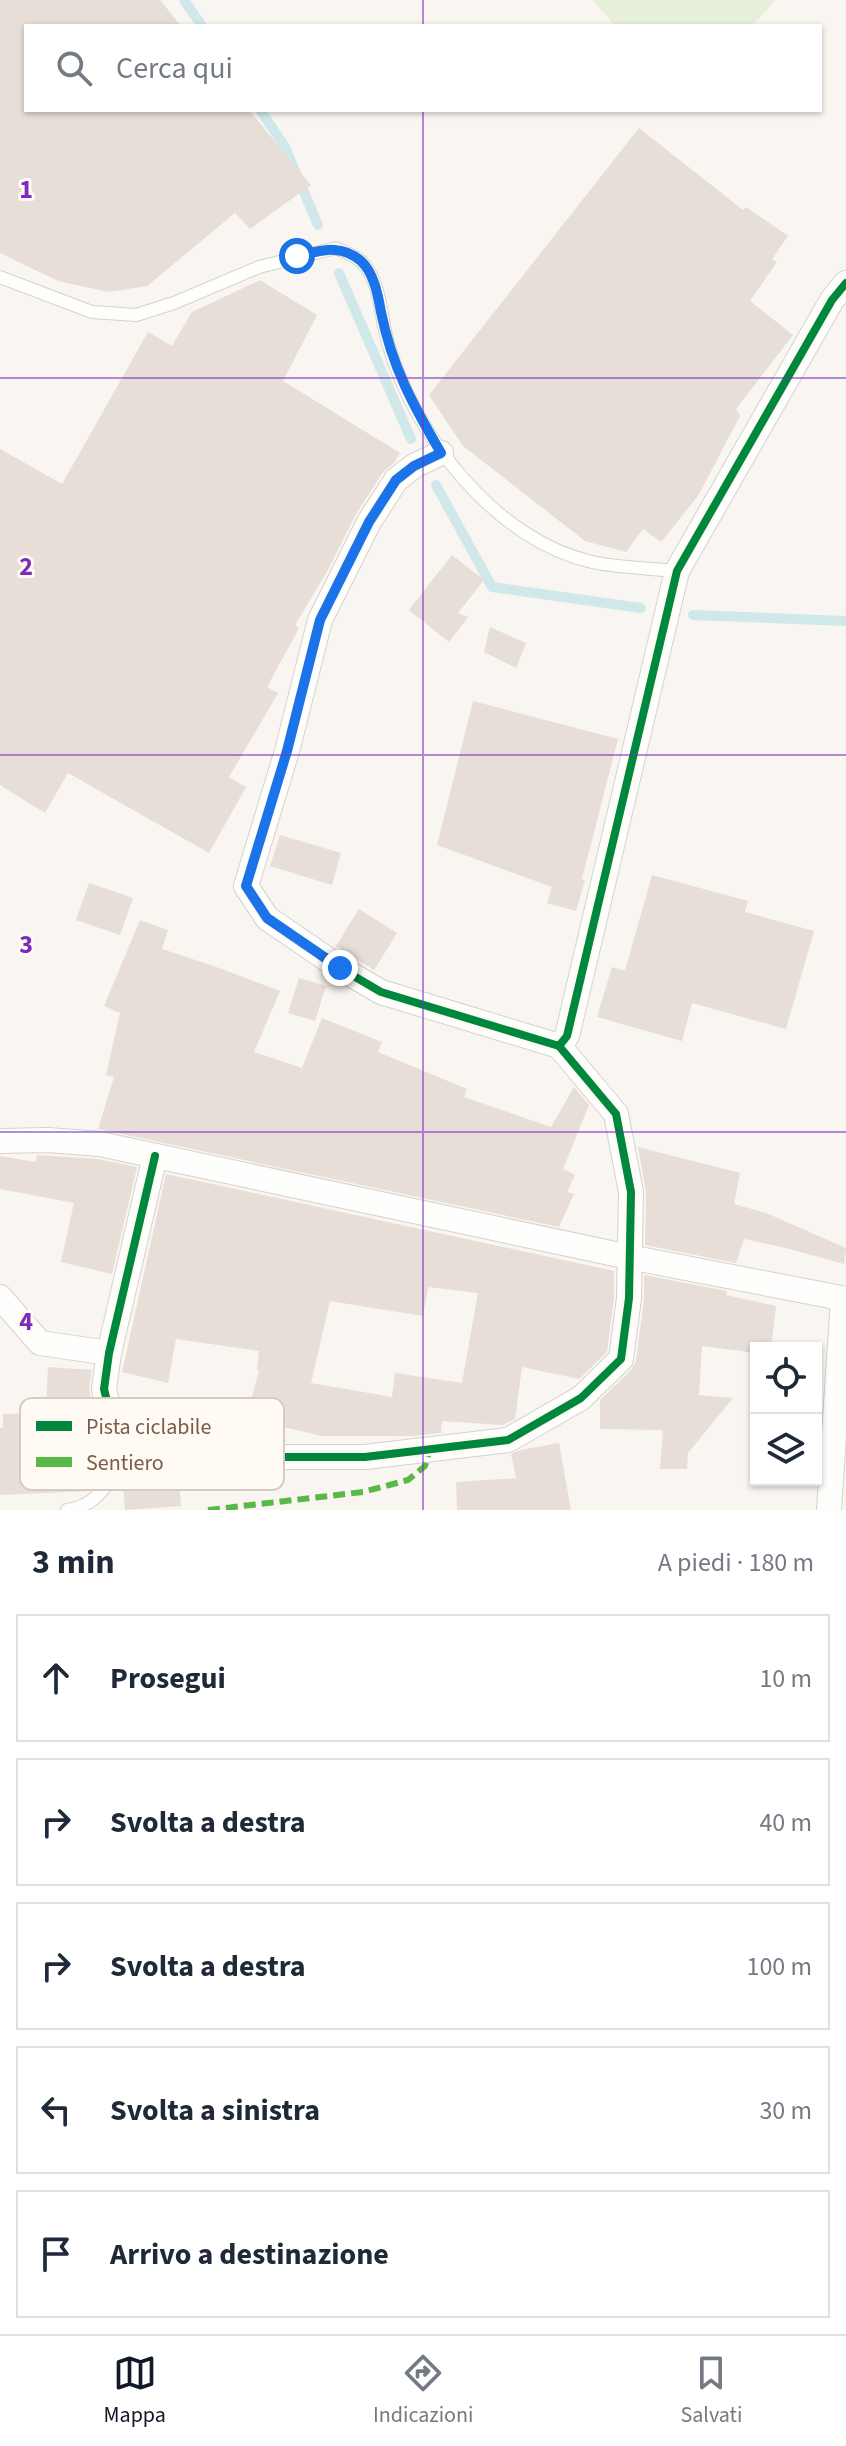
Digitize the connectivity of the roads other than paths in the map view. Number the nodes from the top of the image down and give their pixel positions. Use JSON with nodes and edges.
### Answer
{"nodes":[{"id":1,"x":0,"y":277,"type":"edge"},
{"id":2,"x":846,"y":283,"type":"edge"},
{"id":3,"x":441,"y":453,"type":"junction"},
{"id":4,"x":677,"y":571,"type":"junction"},
{"id":5,"x":559,"y":1046,"type":"junction"},
{"id":6,"x":0,"y":1141,"type":"edge"},
{"id":7,"x":155,"y":1156,"type":"junction"},
{"id":8,"x":629,"y":1257,"type":"junction"},
{"id":9,"x":0,"y":1297,"type":"edge"},
{"id":10,"x":844,"y":1299,"type":"edge"},
{"id":11,"x":109,"y":1353,"type":"junction"},
{"id":12,"x":106,"y":1398,"type":"edge"},
{"id":13,"x":284,"y":1457,"type":"edge"},
{"id":14,"x":102,"y":1490,"type":"edge"},
{"id":15,"x":67,"y":1510,"type":"edge"},
{"id":16,"x":829,"y":1510,"type":"edge"}],
"edges":[{"from":1,"to":3,"type":"lane"},
{"from":2,"to":4,"type":"street"},
{"from":3,"to":4,"type":"lane"},
{"from":3,"to":5,"type":"street"},
{"from":4,"to":5,"type":"street"},
{"from":5,"to":8,"type":"street"},
{"from":6,"to":7,"type":"street"},
{"from":7,"to":8,"type":"street"},
{"from":7,"to":11,"type":"street"},
{"from":8,"to":10,"type":"street"},
{"from":8,"to":13,"type":"street"},
{"from":9,"to":11,"type":"street"},
{"from":10,"to":16,"type":"street"},
{"from":11,"to":12,"type":"street"},
{"from":14,"to":15,"type":"lane"}]}
